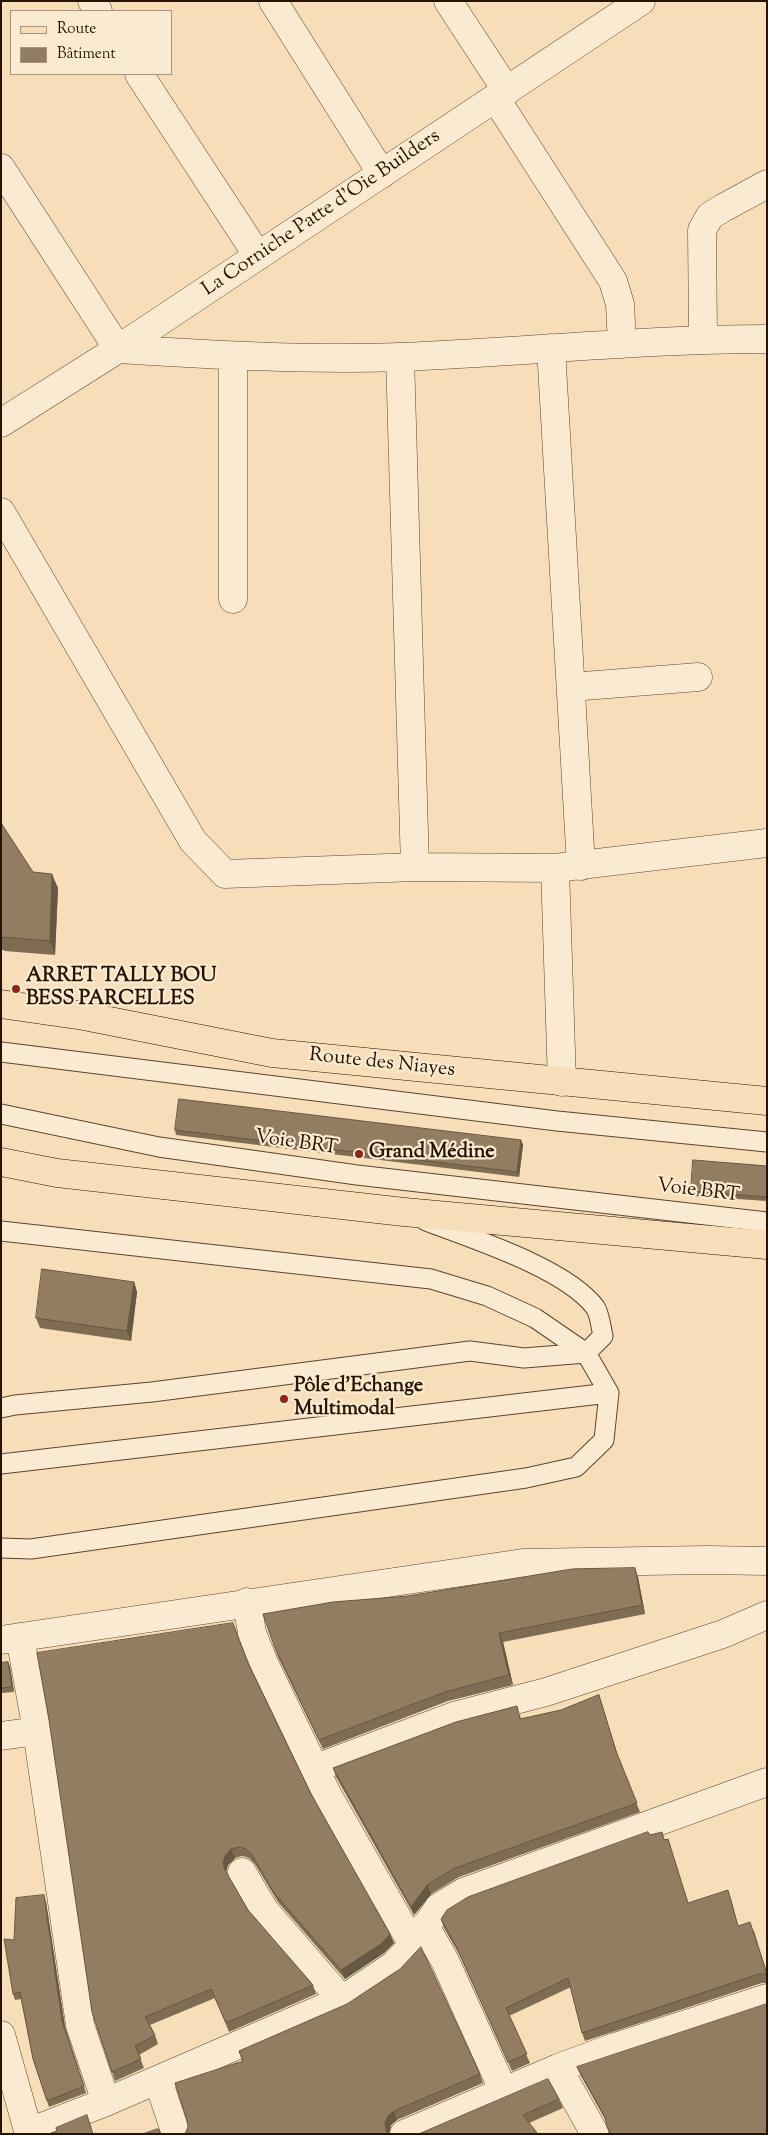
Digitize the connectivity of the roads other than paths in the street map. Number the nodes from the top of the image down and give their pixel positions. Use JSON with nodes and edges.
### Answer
{"nodes":[{"id":1,"x":273,"y":1,"type":"edge"},
{"id":2,"x":448,"y":1,"type":"edge"},
{"id":3,"x":641,"y":1,"type":"edge"},
{"id":4,"x":140,"y":75,"type":"edge"},
{"id":5,"x":501,"y":95,"type":"junction"},
{"id":6,"x":1,"y":168,"type":"edge"},
{"id":7,"x":382,"y":174,"type":"junction"},
{"id":8,"x":767,"y":184,"type":"edge"},
{"id":9,"x":258,"y":256,"type":"junction"},
{"id":10,"x":703,"y":339,"type":"junction"},
{"id":11,"x":767,"y":339,"type":"edge"},
{"id":12,"x":622,"y":344,"type":"junction"},
{"id":13,"x":551,"y":348,"type":"junction"},
{"id":14,"x":118,"y":349,"type":"junction"},
{"id":15,"x":233,"y":356,"type":"junction"},
{"id":16,"x":400,"y":357,"type":"junction"},
{"id":17,"x":1,"y":423,"type":"edge"},
{"id":18,"x":1,"y":512,"type":"edge"},
{"id":19,"x":233,"y":599,"type":"dead end"},
{"id":20,"x":698,"y":677,"type":"dead end"},
{"id":21,"x":571,"y":687,"type":"junction"},
{"id":22,"x":767,"y":843,"type":"edge"},
{"id":23,"x":415,"y":867,"type":"junction"},
{"id":24,"x":568,"y":867,"type":"junction"},
{"id":25,"x":1,"y":1004,"type":"edge"},
{"id":26,"x":1,"y":1052,"type":"edge"},
{"id":27,"x":562,"y":1082,"type":"junction"},
{"id":28,"x":767,"y":1101,"type":"edge"},
{"id":29,"x":1,"y":1114,"type":"edge"},
{"id":30,"x":767,"y":1142,"type":"edge"},
{"id":31,"x":1,"y":1162,"type":"edge"},
{"id":32,"x":404,"y":1212,"type":"junction"},
{"id":33,"x":767,"y":1222,"type":"edge"},
{"id":34,"x":1,"y":1231,"type":"edge"},
{"id":35,"x":767,"y":1245,"type":"edge"},
{"id":36,"x":586,"y":1353,"type":"junction"},
{"id":37,"x":609,"y":1392,"type":"junction"},
{"id":38,"x":1,"y":1408,"type":"edge"},
{"id":39,"x":1,"y":1464,"type":"edge"},
{"id":40,"x":1,"y":1548,"type":"edge"},
{"id":41,"x":767,"y":1561,"type":"edge"},
{"id":42,"x":247,"y":1602,"type":"junction"},
{"id":43,"x":767,"y":1616,"type":"edge"},
{"id":44,"x":11,"y":1639,"type":"edge"},
{"id":45,"x":36,"y":1731,"type":"junction"},
{"id":46,"x":1,"y":1736,"type":"edge"},
{"id":47,"x":316,"y":1768,"type":"junction"},
{"id":48,"x":767,"y":1782,"type":"edge"},
{"id":49,"x":242,"y":1872,"type":"dead end"},
{"id":50,"x":419,"y":1936,"type":"junction"},
{"id":51,"x":767,"y":1998,"type":"edge"},
{"id":52,"x":342,"y":2000,"type":"junction"},
{"id":53,"x":1,"y":2035,"type":"edge"},
{"id":54,"x":5,"y":2064,"type":"edge"},
{"id":55,"x":558,"y":2068,"type":"junction"},
{"id":56,"x":158,"y":2080,"type":"junction"},
{"id":57,"x":504,"y":2092,"type":"junction"},
{"id":58,"x":106,"y":2102,"type":"junction"},
{"id":59,"x":29,"y":2133,"type":"edge"},
{"id":60,"x":176,"y":2134,"type":"edge"},
{"id":61,"x":404,"y":2134,"type":"edge"},
{"id":62,"x":595,"y":2134,"type":"edge"}],
"edges":[{"from":1,"to":7,"type":"street"},
{"from":2,"to":5,"type":"street"},
{"from":3,"to":5,"type":"street","name":"La Corniche Patte d'Oie Builders"},
{"from":4,"to":9,"type":"street"},
{"from":5,"to":7,"type":"street","name":"La Corniche Patte d'Oie Builders"},
{"from":5,"to":12,"type":"street"},
{"from":6,"to":14,"type":"street"},
{"from":7,"to":9,"type":"street","name":"La Corniche Patte d'Oie Builders"},
{"from":8,"to":10,"type":"street"},
{"from":9,"to":14,"type":"street","name":"La Corniche Patte d'Oie Builders"},
{"from":10,"to":11,"type":"street"},
{"from":10,"to":12,"type":"street"},
{"from":12,"to":13,"type":"street"},
{"from":13,"to":16,"type":"street"},
{"from":13,"to":21,"type":"street"},
{"from":14,"to":15,"type":"street"},
{"from":14,"to":17,"type":"street","name":"La Corniche Patte d'Oie Builders"},
{"from":15,"to":16,"type":"street"},
{"from":15,"to":19,"type":"street"},
{"from":16,"to":23,"type":"street"},
{"from":18,"to":23,"type":"street"},
{"from":20,"to":21,"type":"street"},
{"from":21,"to":24,"type":"street"},
{"from":22,"to":24,"type":"street"},
{"from":23,"to":24,"type":"street"},
{"from":24,"to":27,"type":"street"},
{"from":25,"to":27,"type":"main road","name":"Route des Niayes"},
{"from":26,"to":30,"type":"lane"},
{"from":27,"to":28,"type":"main road","name":"Route des Niayes"},
{"from":29,"to":33,"type":"lane","name":"Voie BRT"},
{"from":31,"to":32,"type":"main road"},
{"from":32,"to":35,"type":"main road"},
{"from":32,"to":36,"type":"lane"},
{"from":34,"to":36,"type":"lane"},
{"from":36,"to":37,"type":"lane"},
{"from":36,"to":38,"type":"lane"},
{"from":37,"to":39,"type":"lane"},
{"from":37,"to":40,"type":"lane"},
{"from":41,"to":42,"type":"street"},
{"from":42,"to":44,"type":"street"},
{"from":42,"to":47,"type":"street"},
{"from":43,"to":47,"type":"street"},
{"from":44,"to":45,"type":"street"},
{"from":45,"to":46,"type":"street"},
{"from":45,"to":58,"type":"street"},
{"from":47,"to":50,"type":"street"},
{"from":48,"to":50,"type":"street"},
{"from":49,"to":52,"type":"street"},
{"from":50,"to":52,"type":"street"},
{"from":50,"to":57,"type":"street"},
{"from":51,"to":55,"type":"street"},
{"from":52,"to":56,"type":"street"},
{"from":53,"to":54,"type":"street"},
{"from":54,"to":59,"type":"street"},
{"from":55,"to":57,"type":"street"},
{"from":55,"to":62,"type":"street"},
{"from":56,"to":58,"type":"street"},
{"from":56,"to":60,"type":"street"},
{"from":57,"to":61,"type":"street"},
{"from":58,"to":59,"type":"street"}]}
